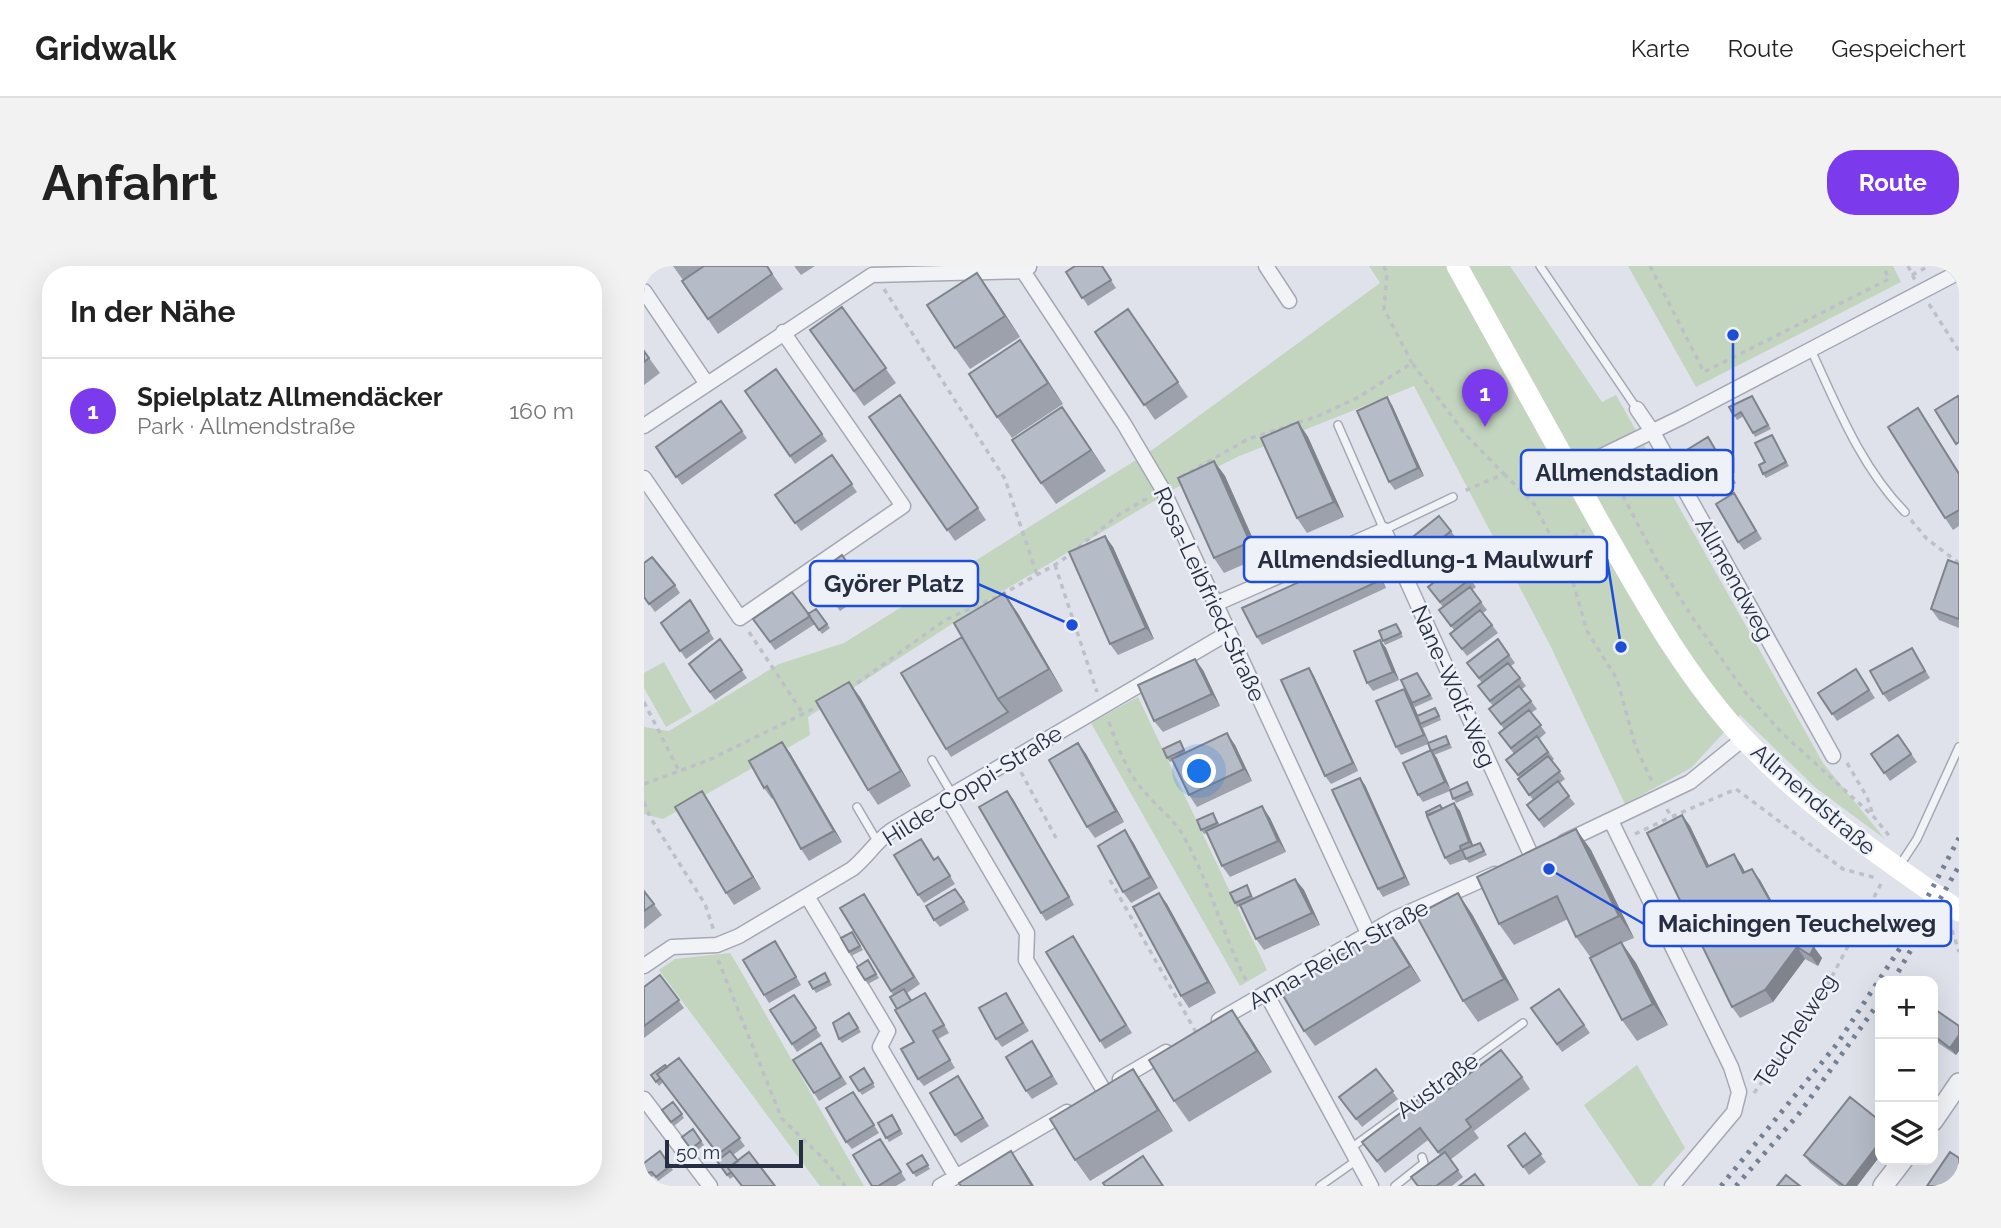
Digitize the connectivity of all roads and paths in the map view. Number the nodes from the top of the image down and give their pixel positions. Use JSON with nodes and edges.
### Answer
{"nodes":[{"id":1,"x":1266,"y":266,"type":"edge"},
{"id":2,"x":1384,"y":266,"type":"edge"},
{"id":3,"x":1457,"y":266,"type":"edge"},
{"id":4,"x":1540,"y":266,"type":"edge"},
{"id":5,"x":1650,"y":266,"type":"edge"},
{"id":6,"x":1883,"y":266,"type":"edge"},
{"id":7,"x":1927,"y":267,"type":"edge"},
{"id":8,"x":1026,"y":268,"type":"edge"},
{"id":9,"x":975,"y":269,"type":"edge"},
{"id":10,"x":1959,"y":272,"type":"edge"},
{"id":11,"x":875,"y":275,"type":"junction"},
{"id":12,"x":1912,"y":275,"type":"dead end"},
{"id":13,"x":644,"y":291,"type":"edge"},
{"id":14,"x":1921,"y":291,"type":"junction"},
{"id":15,"x":1289,"y":301,"type":"dead end"},
{"id":16,"x":783,"y":332,"type":"junction"},
{"id":17,"x":1811,"y":350,"type":"junction"},
{"id":18,"x":1959,"y":351,"type":"edge"},
{"id":19,"x":1412,"y":363,"type":"junction"},
{"id":20,"x":707,"y":384,"type":"junction"},
{"id":21,"x":1637,"y":409,"type":"joint"},
{"id":22,"x":1338,"y":425,"type":"dead end"},
{"id":23,"x":644,"y":426,"type":"edge"},
{"id":24,"x":1652,"y":430,"type":"junction"},
{"id":25,"x":1602,"y":455,"type":"junction"},
{"id":26,"x":1571,"y":471,"type":"junction"},
{"id":27,"x":1504,"y":474,"type":"junction"},
{"id":28,"x":644,"y":478,"type":"edge"},
{"id":29,"x":1163,"y":490,"type":"junction"},
{"id":30,"x":1453,"y":497,"type":"joint"},
{"id":31,"x":1905,"y":512,"type":"joint"},
{"id":32,"x":1384,"y":530,"type":"junction"},
{"id":33,"x":1959,"y":563,"type":"edge"},
{"id":34,"x":1055,"y":565,"type":"junction"},
{"id":35,"x":1037,"y":575,"type":"junction"},
{"id":36,"x":1215,"y":604,"type":"junction"},
{"id":37,"x":740,"y":618,"type":"junction"},
{"id":38,"x":1228,"y":632,"type":"junction"},
{"id":39,"x":837,"y":696,"type":"edge"},
{"id":40,"x":644,"y":702,"type":"edge"},
{"id":41,"x":826,"y":702,"type":"edge"},
{"id":42,"x":1102,"y":705,"type":"junction"},
{"id":43,"x":804,"y":715,"type":"junction"},
{"id":44,"x":1743,"y":739,"type":"junction"},
{"id":45,"x":1959,"y":747,"type":"edge"},
{"id":46,"x":1833,"y":756,"type":"joint"},
{"id":47,"x":1013,"y":758,"type":"junction"},
{"id":48,"x":933,"y":760,"type":"dead end"},
{"id":49,"x":679,"y":771,"type":"junction"},
{"id":50,"x":644,"y":784,"type":"edge"},
{"id":51,"x":950,"y":796,"type":"junction"},
{"id":52,"x":1661,"y":799,"type":"junction"},
{"id":53,"x":644,"y":802,"type":"edge"},
{"id":54,"x":857,"y":807,"type":"dead end"},
{"id":55,"x":1671,"y":817,"type":"junction"},
{"id":56,"x":1874,"y":817,"type":"junction"},
{"id":57,"x":1611,"y":821,"type":"junction"},
{"id":58,"x":1056,"y":838,"type":"dead end"},
{"id":59,"x":1620,"y":840,"type":"junction"},
{"id":60,"x":877,"y":841,"type":"junction"},
{"id":61,"x":1531,"y":857,"type":"junction"},
{"id":62,"x":1895,"y":872,"type":"junction"},
{"id":63,"x":1110,"y":880,"type":"edge"},
{"id":64,"x":807,"y":895,"type":"junction"},
{"id":65,"x":1959,"y":919,"type":"edge"},
{"id":66,"x":1951,"y":922,"type":"edge"},
{"id":67,"x":1368,"y":933,"type":"junction"},
{"id":68,"x":717,"y":946,"type":"junction"},
{"id":69,"x":1959,"y":952,"type":"edge"},
{"id":70,"x":644,"y":966,"type":"edge"},
{"id":71,"x":1261,"y":996,"type":"junction"},
{"id":72,"x":1523,"y":1023,"type":"dead end"},
{"id":73,"x":1197,"y":1034,"type":"joint"},
{"id":74,"x":1173,"y":1048,"type":"edge"},
{"id":75,"x":1959,"y":1083,"type":"edge"},
{"id":76,"x":1092,"y":1096,"type":"junction"},
{"id":77,"x":644,"y":1099,"type":"edge"},
{"id":78,"x":1739,"y":1102,"type":"junction"},
{"id":79,"x":1938,"y":1114,"type":"edge"},
{"id":80,"x":1354,"y":1154,"type":"junction"},
{"id":81,"x":1422,"y":1157,"type":"dead end"},
{"id":82,"x":1899,"y":1165,"type":"edge"},
{"id":83,"x":956,"y":1177,"type":"junction"},
{"id":84,"x":710,"y":1186,"type":"edge"},
{"id":85,"x":845,"y":1186,"type":"edge"},
{"id":86,"x":940,"y":1186,"type":"edge"},
{"id":87,"x":1320,"y":1186,"type":"edge"},
{"id":88,"x":1371,"y":1186,"type":"edge"},
{"id":89,"x":1395,"y":1186,"type":"edge"},
{"id":90,"x":1672,"y":1186,"type":"edge"},
{"id":91,"x":1883,"y":1186,"type":"edge"}],
"edges":[{"from":1,"to":15,"type":"street"},
{"from":2,"to":19,"type":"path"},
{"from":3,"to":26,"type":"main road","name":"Allmendstraße"},
{"from":4,"to":21,"type":"lane","name":"Allmendweg"},
{"from":5,"to":6,"type":"path"},
{"from":7,"to":12,"type":"path"},
{"from":8,"to":9,"type":"street"},
{"from":8,"to":29,"type":"street","name":"Rosa-Leibfried-Straße"},
{"from":9,"to":11,"type":"street"},
{"from":10,"to":14,"type":"street"},
{"from":11,"to":16,"type":"street"},
{"from":11,"to":35,"type":"path"},
{"from":13,"to":20,"type":"street"},
{"from":14,"to":17,"type":"street"},
{"from":14,"to":18,"type":"path"},
{"from":16,"to":20,"type":"street"},
{"from":16,"to":37,"type":"street"},
{"from":17,"to":24,"type":"street"},
{"from":17,"to":31,"type":"lane"},
{"from":19,"to":27,"type":"path"},
{"from":19,"to":29,"type":"path"},
{"from":20,"to":23,"type":"street"},
{"from":21,"to":24,"type":"street","name":"Allmendweg"},
{"from":22,"to":32,"type":"lane"},
{"from":24,"to":25,"type":"street"},
{"from":24,"to":46,"type":"street","name":"Allmendweg"},
{"from":25,"to":26,"type":"street"},
{"from":25,"to":56,"type":"path"},
{"from":26,"to":44,"type":"main road","name":"Allmendstraße"},
{"from":27,"to":30,"type":"path"},
{"from":27,"to":52,"type":"path"},
{"from":28,"to":37,"type":"street"},
{"from":29,"to":34,"type":"path"},
{"from":29,"to":36,"type":"street","name":"Rosa-Leibfried-Straße"},
{"from":30,"to":32,"type":"lane"},
{"from":31,"to":33,"type":"path"},
{"from":32,"to":36,"type":"street"},
{"from":32,"to":61,"type":"street","name":"Nane-Wolf-Weg"},
{"from":34,"to":35,"type":"path"},
{"from":34,"to":42,"type":"path"},
{"from":35,"to":39,"type":"path"},
{"from":36,"to":38,"type":"street","name":"Rosa-Leibfried-Straße"},
{"from":37,"to":43,"type":"path"},
{"from":38,"to":42,"type":"street","name":"Hilde-Coppi-Straße"},
{"from":38,"to":67,"type":"street","name":"Rosa-Leibfried-Straße"},
{"from":40,"to":49,"type":"path"},
{"from":41,"to":43,"type":"path"},
{"from":42,"to":47,"type":"street","name":"Hilde-Coppi-Straße"},
{"from":42,"to":71,"type":"path"},
{"from":43,"to":49,"type":"path"},
{"from":44,"to":52,"type":"street","name":"Anna-Reich-Straße"},
{"from":44,"to":62,"type":"main road","name":"Allmendstraße"},
{"from":45,"to":62,"type":"lane"},
{"from":46,"to":56,"type":"path"},
{"from":47,"to":51,"type":"street","name":"Hilde-Coppi-Straße"},
{"from":47,"to":58,"type":"path"},
{"from":48,"to":51,"type":"lane"},
{"from":49,"to":50,"type":"path"},
{"from":51,"to":60,"type":"street","name":"Hilde-Coppi-Straße"},
{"from":51,"to":76,"type":"street"},
{"from":52,"to":55,"type":"path"},
{"from":52,"to":57,"type":"street","name":"Anna-Reich-Straße"},
{"from":53,"to":68,"type":"path"},
{"from":54,"to":60,"type":"lane"},
{"from":55,"to":59,"type":"path"},
{"from":55,"to":62,"type":"path"},
{"from":56,"to":62,"type":"path"},
{"from":57,"to":59,"type":"street","name":"Teuchelweg"},
{"from":57,"to":61,"type":"street","name":"Anna-Reich-Straße"},
{"from":59,"to":78,"type":"street","name":"Teuchelweg"},
{"from":60,"to":64,"type":"street","name":"Hilde-Coppi-Straße"},
{"from":61,"to":67,"type":"street","name":"Anna-Reich-Straße"},
{"from":62,"to":66,"type":"main road","name":"Allmendstraße"},
{"from":62,"to":78,"type":"path","name":"Teuchelweg"},
{"from":63,"to":73,"type":"path"},
{"from":64,"to":68,"type":"street","name":"Hilde-Coppi-Straße"},
{"from":64,"to":83,"type":"street"},
{"from":65,"to":66,"type":"path"},
{"from":66,"to":69,"type":"path"},
{"from":67,"to":71,"type":"street","name":"Anna-Reich-Straße"},
{"from":68,"to":70,"type":"street","name":"Hilde-Coppi-Straße"},
{"from":68,"to":85,"type":"path"},
{"from":71,"to":73,"type":"street","name":"Anna-Reich-Straße"},
{"from":71,"to":80,"type":"street"},
{"from":72,"to":80,"type":"lane","name":"Austraße"},
{"from":74,"to":76,"type":"street"},
{"from":75,"to":79,"type":"street"},
{"from":76,"to":83,"type":"street"},
{"from":77,"to":84,"type":"street"},
{"from":78,"to":90,"type":"street"},
{"from":80,"to":87,"type":"lane","name":"Austraße"},
{"from":80,"to":88,"type":"street"},
{"from":81,"to":89,"type":"lane"},
{"from":82,"to":91,"type":"street"},
{"from":83,"to":86,"type":"street"}]}
